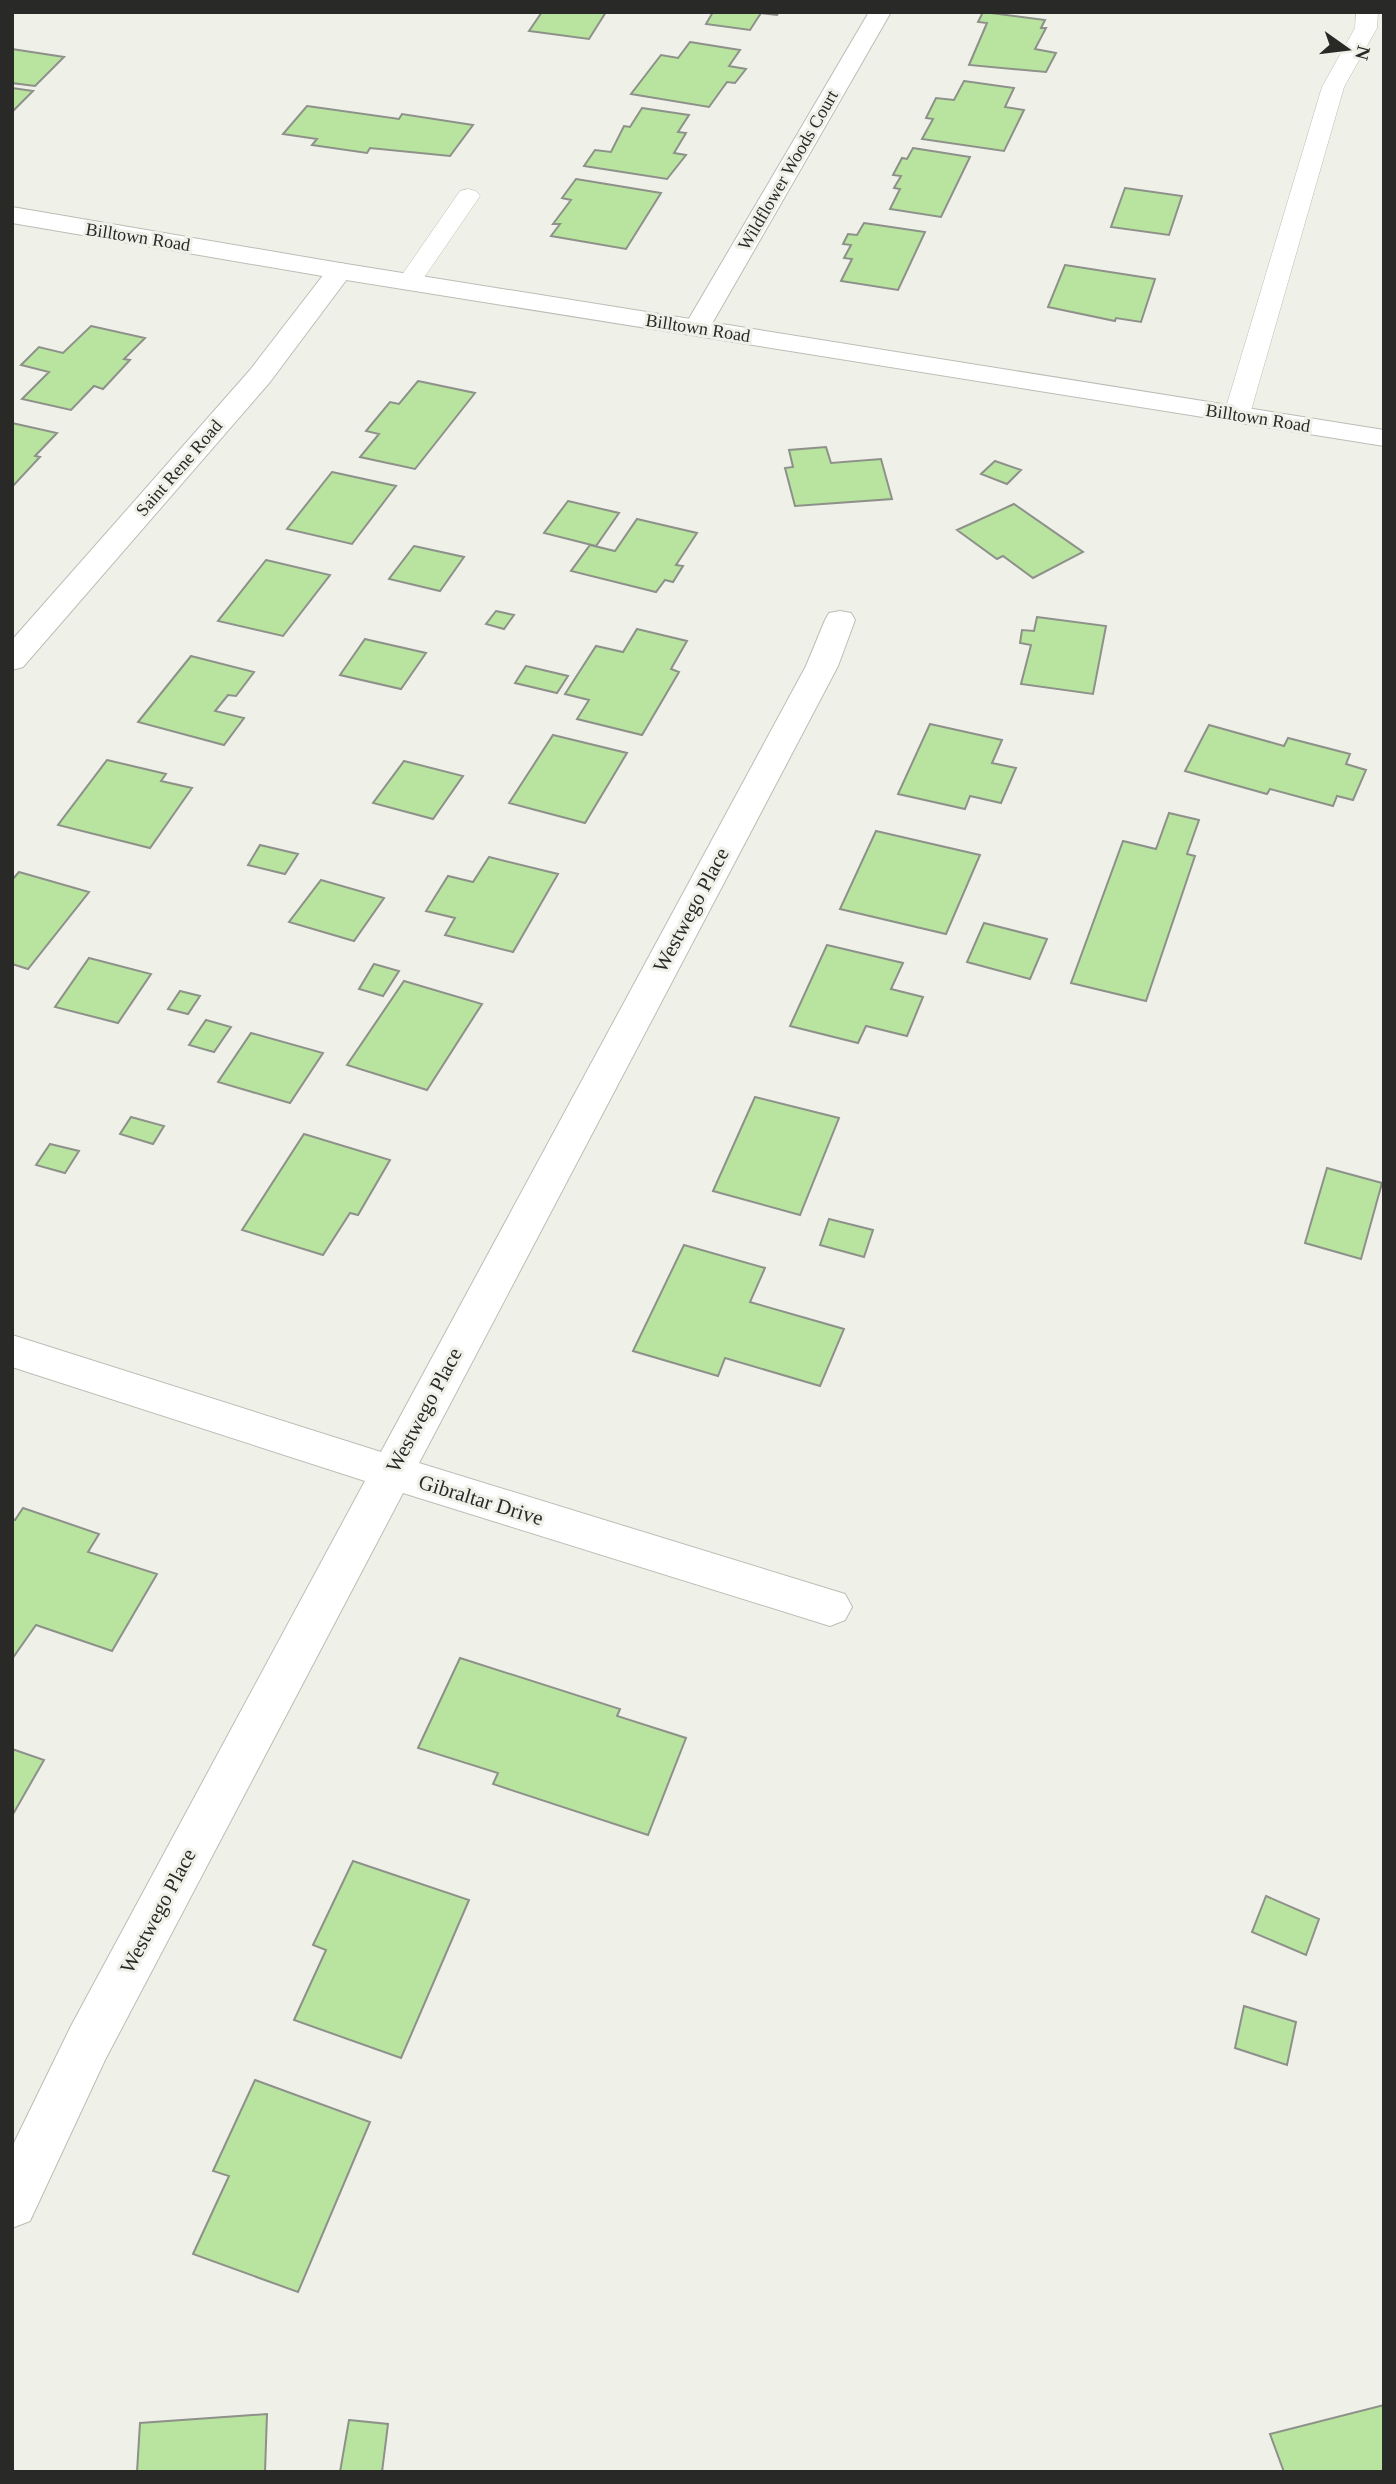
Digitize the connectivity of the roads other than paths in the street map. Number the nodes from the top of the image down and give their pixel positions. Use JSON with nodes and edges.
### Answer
{"nodes":[{"id":1,"x":880,"y":12,"type":"edge"},
{"id":2,"x":1367,"y":12,"type":"edge"},
{"id":3,"x":468,"y":196,"type":"dead end"},
{"id":4,"x":12,"y":215,"type":"edge"},
{"id":5,"x":340,"y":271,"type":"junction"},
{"id":6,"x":409,"y":282,"type":"junction"},
{"id":7,"x":696,"y":327,"type":"junction"},
{"id":8,"x":1237,"y":414,"type":"junction"},
{"id":9,"x":1384,"y":438,"type":"edge"},
{"id":10,"x":840,"y":620,"type":"dead end"},
{"id":11,"x":12,"y":660,"type":"edge"},
{"id":12,"x":12,"y":1351,"type":"edge"},
{"id":13,"x":391,"y":1472,"type":"junction"},
{"id":14,"x":831,"y":1607,"type":"dead end"},
{"id":15,"x":12,"y":2203,"type":"edge"}],
"edges":[{"from":1,"to":7,"type":"street","name":"Wildflower Woods Court"},
{"from":2,"to":8,"type":"lane"},
{"from":3,"to":6,"type":"lane"},
{"from":4,"to":5,"type":"street","name":"Billtown Road"},
{"from":5,"to":6,"type":"street","name":"Billtown Road"},
{"from":5,"to":11,"type":"street","name":"Saint Rene Road"},
{"from":6,"to":7,"type":"street","name":"Billtown Road"},
{"from":7,"to":8,"type":"street","name":"Billtown Road"},
{"from":8,"to":9,"type":"street","name":"Billtown Road"},
{"from":10,"to":13,"type":"street","name":"Westwego Place"},
{"from":12,"to":13,"type":"street","name":"Gibraltar Drive"},
{"from":13,"to":14,"type":"street","name":"Gibraltar Drive"},
{"from":13,"to":15,"type":"street","name":"Westwego Place"}]}
